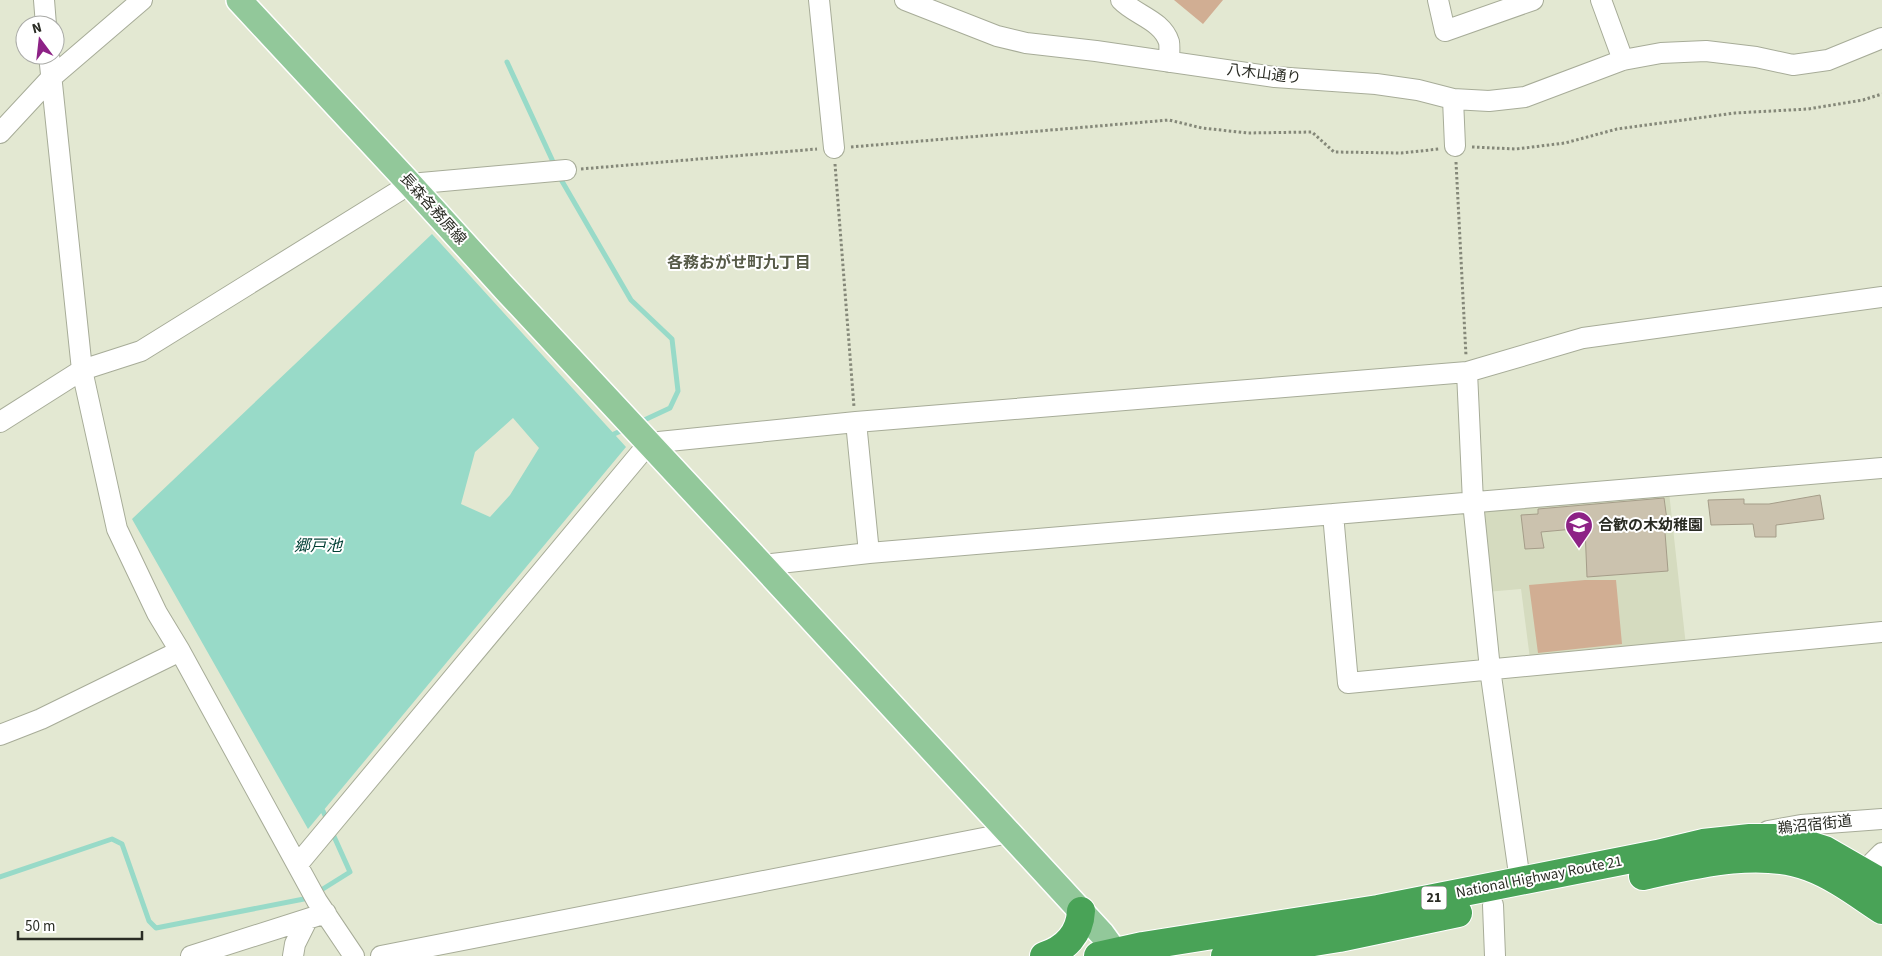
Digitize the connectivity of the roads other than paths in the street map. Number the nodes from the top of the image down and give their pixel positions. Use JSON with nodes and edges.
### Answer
{"nodes":[{"id":1,"x":44,"y":0,"type":"edge"},
{"id":2,"x":142,"y":0,"type":"edge"},
{"id":3,"x":239,"y":0,"type":"edge"},
{"id":4,"x":820,"y":0,"type":"edge"},
{"id":5,"x":905,"y":0,"type":"edge"},
{"id":6,"x":1121,"y":0,"type":"edge"},
{"id":7,"x":1438,"y":0,"type":"edge"},
{"id":8,"x":1533,"y":0,"type":"edge"},
{"id":9,"x":1601,"y":0,"type":"edge"},
{"id":10,"x":45,"y":15,"type":"edge"},
{"id":11,"x":1882,"y":38,"type":"edge"},
{"id":12,"x":1623,"y":60,"type":"junction"},
{"id":13,"x":1169,"y":62,"type":"junction"},
{"id":14,"x":50,"y":65,"type":"edge"},
{"id":15,"x":51,"y":78,"type":"junction"},
{"id":16,"x":1454,"y":99,"type":"junction"},
{"id":17,"x":0,"y":134,"type":"edge"},
{"id":18,"x":1455,"y":146,"type":"road end"},
{"id":19,"x":834,"y":148,"type":"road end"},
{"id":20,"x":558,"y":171,"type":"road end"},
{"id":21,"x":410,"y":184,"type":"junction"},
{"id":22,"x":1882,"y":297,"type":"edge"},
{"id":23,"x":82,"y":370,"type":"junction"},
{"id":24,"x":1467,"y":372,"type":"junction"},
{"id":25,"x":0,"y":422,"type":"edge"},
{"id":26,"x":856,"y":422,"type":"junction"},
{"id":27,"x":638,"y":431,"type":"junction"},
{"id":28,"x":1882,"y":468,"type":"edge"},
{"id":29,"x":1473,"y":502,"type":"junction"},
{"id":30,"x":1333,"y":514,"type":"junction"},
{"id":31,"x":869,"y":553,"type":"junction"},
{"id":32,"x":762,"y":565,"type":"junction"},
{"id":33,"x":1882,"y":632,"type":"edge"},
{"id":34,"x":180,"y":651,"type":"junction"},
{"id":35,"x":1490,"y":668,"type":"junction"},
{"id":36,"x":0,"y":735,"type":"edge"},
{"id":37,"x":1882,"y":819,"type":"edge"},
{"id":38,"x":1009,"y":833,"type":"junction"},
{"id":39,"x":1750,"y":838,"type":"junction"},
{"id":40,"x":1876,"y":869,"type":"edge"},
{"id":41,"x":302,"y":872,"type":"junction"},
{"id":42,"x":1823,"y":873,"type":"junction"},
{"id":43,"x":1520,"y":881,"type":"junction"},
{"id":44,"x":1494,"y":905,"type":"junction"},
{"id":45,"x":322,"y":907,"type":"junction"},
{"id":46,"x":1882,"y":910,"type":"edge"},
{"id":47,"x":1081,"y":911,"type":"junction"},
{"id":48,"x":307,"y":920,"type":"junction"},
{"id":49,"x":1111,"y":955,"type":"edge"},
{"id":50,"x":191,"y":956,"type":"edge"},
{"id":51,"x":293,"y":956,"type":"edge"},
{"id":52,"x":354,"y":956,"type":"edge"},
{"id":53,"x":381,"y":956,"type":"edge"},
{"id":54,"x":1044,"y":956,"type":"edge"},
{"id":55,"x":1225,"y":956,"type":"edge"},
{"id":56,"x":1495,"y":956,"type":"edge"}],
"edges":[{"from":1,"to":10,"type":"street"},
{"from":2,"to":15,"type":"street"},
{"from":3,"to":21,"type":"main road","name":"長森各務原線"},
{"from":4,"to":19,"type":"street"},
{"from":5,"to":13,"type":"street","name":"八木山通り"},
{"from":6,"to":13,"type":"street"},
{"from":7,"to":8,"type":"street"},
{"from":9,"to":12,"type":"street"},
{"from":11,"to":12,"type":"street","name":"八木山通り"},
{"from":12,"to":16,"type":"street","name":"八木山通り"},
{"from":13,"to":16,"type":"street","name":"八木山通り"},
{"from":14,"to":15,"type":"street"},
{"from":15,"to":17,"type":"street"},
{"from":15,"to":23,"type":"street"},
{"from":16,"to":18,"type":"street"},
{"from":20,"to":21,"type":"street"},
{"from":21,"to":23,"type":"street"},
{"from":21,"to":27,"type":"main road","name":"長森各務原線"},
{"from":22,"to":24,"type":"street"},
{"from":23,"to":25,"type":"street"},
{"from":23,"to":34,"type":"street"},
{"from":24,"to":26,"type":"street"},
{"from":24,"to":29,"type":"street"},
{"from":26,"to":27,"type":"street"},
{"from":26,"to":31,"type":"street"},
{"from":27,"to":32,"type":"main road","name":"長森各務原線"},
{"from":27,"to":41,"type":"street"},
{"from":28,"to":29,"type":"street"},
{"from":29,"to":30,"type":"street"},
{"from":29,"to":35,"type":"street"},
{"from":30,"to":31,"type":"street"},
{"from":30,"to":35,"type":"street"},
{"from":31,"to":32,"type":"street"},
{"from":32,"to":38,"type":"main road","name":"長森各務原線"},
{"from":33,"to":35,"type":"street"},
{"from":34,"to":36,"type":"street"},
{"from":34,"to":41,"type":"street"},
{"from":35,"to":43,"type":"street"},
{"from":37,"to":39,"type":"street","name":"鵜沼宿街道"},
{"from":38,"to":47,"type":"main road","name":"長森各務原線"},
{"from":38,"to":53,"type":"street"},
{"from":39,"to":40,"type":"highway","name":"National Highway Route 21","number":"21"},
{"from":39,"to":43,"type":"highway","name":"National Highway Route 21","number":"21"},
{"from":40,"to":42,"type":"street"},
{"from":41,"to":45,"type":"street"},
{"from":42,"to":44,"type":"highway","name":"National Highway Route 21","number":"21"},
{"from":42,"to":46,"type":"highway","name":"National Highway Route 21","number":"21"},
{"from":43,"to":49,"type":"highway","name":"National Highway Route 21","number":"21"},
{"from":44,"to":55,"type":"highway","name":"National Highway Route 21","number":"21"},
{"from":44,"to":56,"type":"street"},
{"from":45,"to":48,"type":"street"},
{"from":45,"to":52,"type":"street"},
{"from":47,"to":49,"type":"main road","name":"長森各務原線"},
{"from":47,"to":54,"type":"highway"},
{"from":48,"to":50,"type":"street"},
{"from":48,"to":51,"type":"street"}]}
